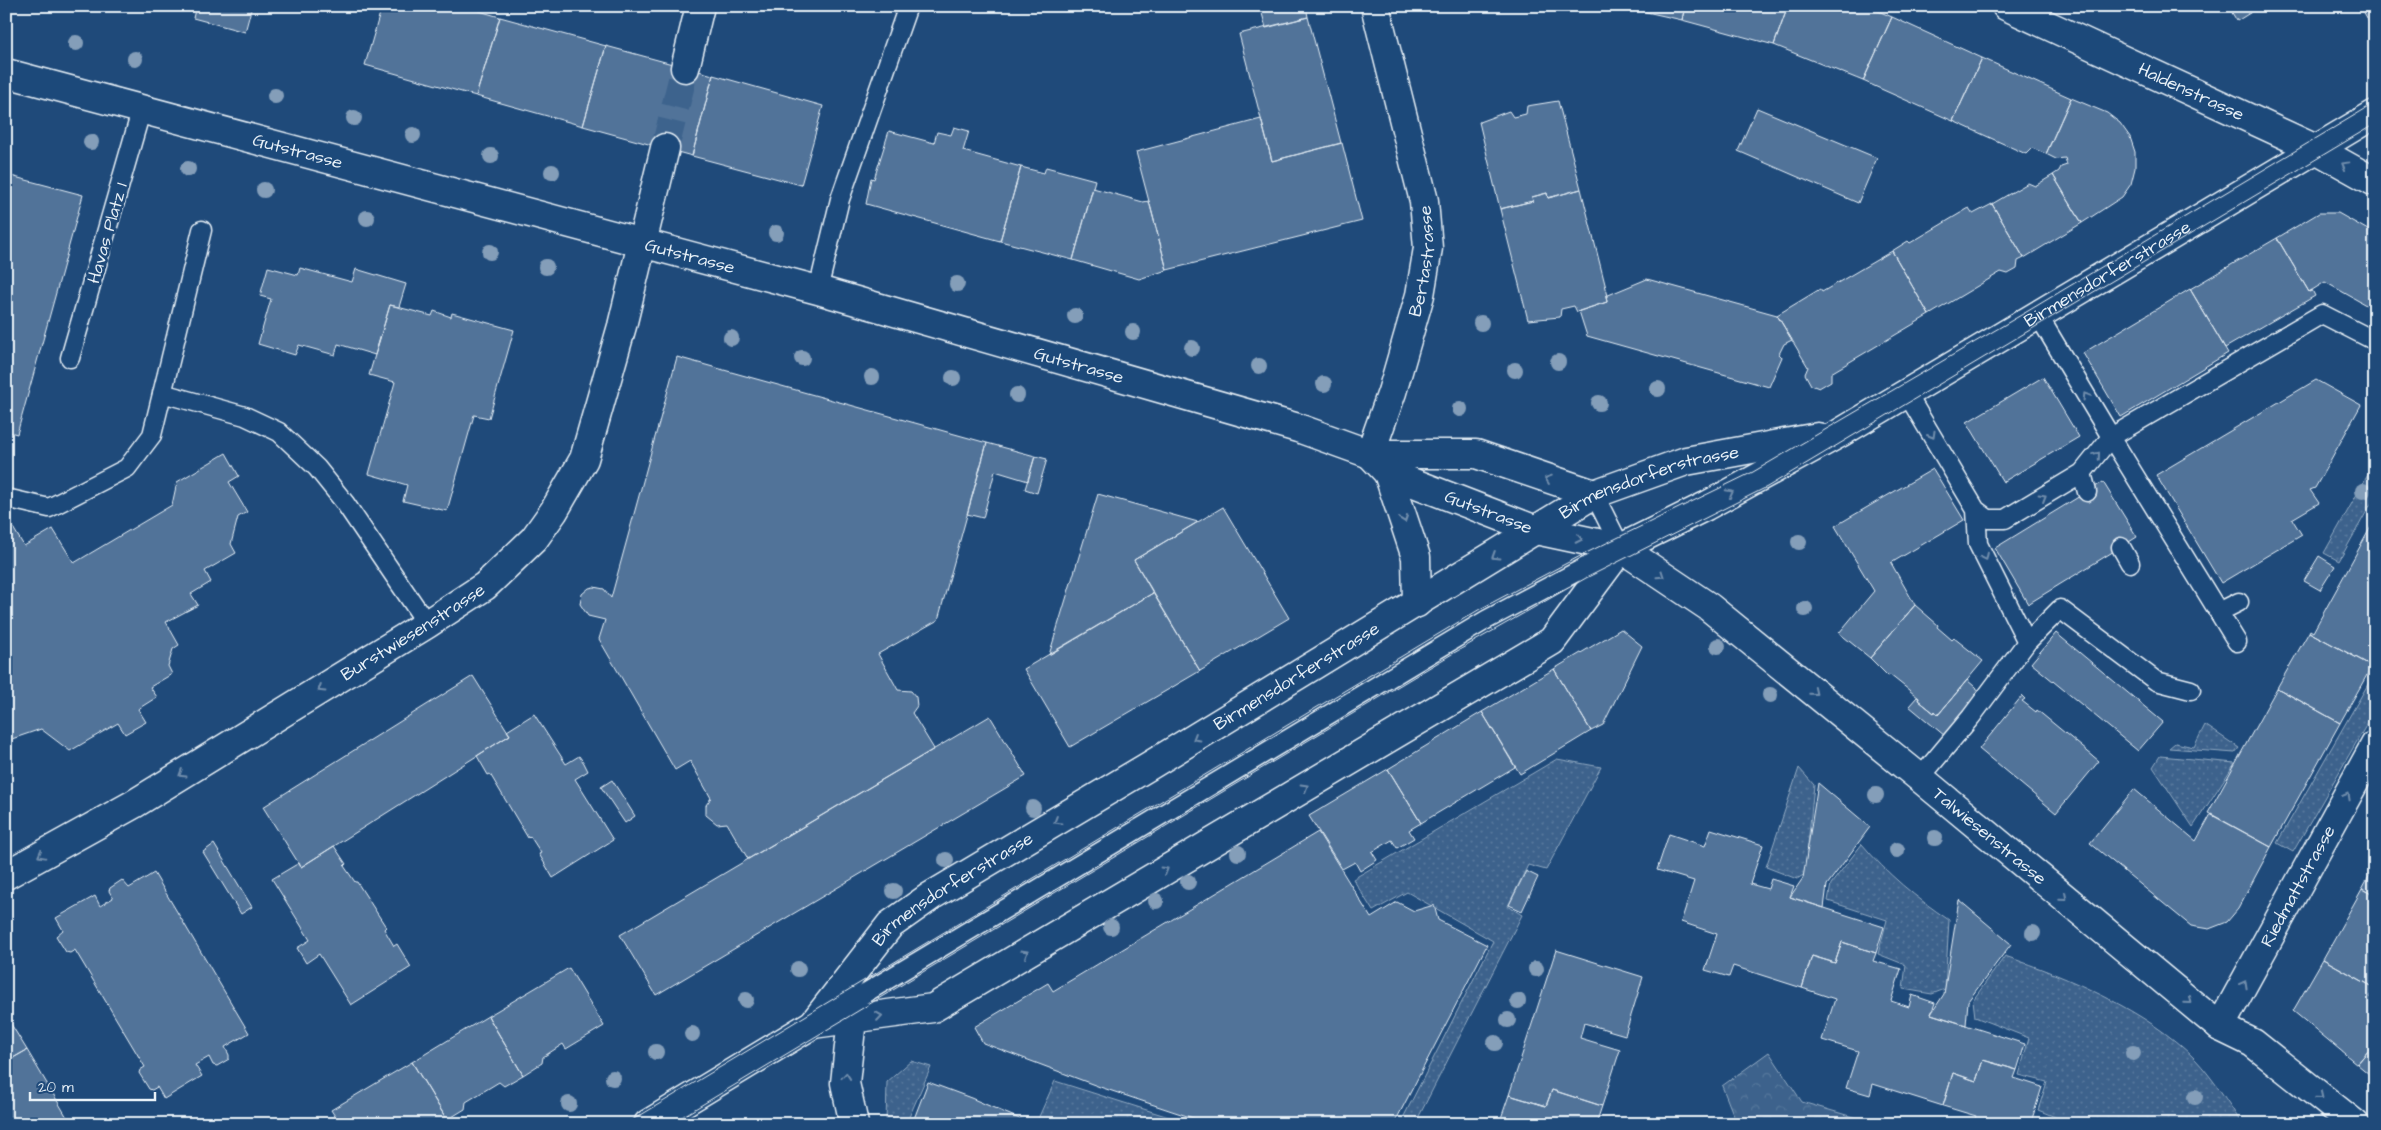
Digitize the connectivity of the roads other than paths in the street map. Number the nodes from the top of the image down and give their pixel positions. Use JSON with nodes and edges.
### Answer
{"nodes":[{"id":1,"x":700,"y":6,"type":"edge"},
{"id":2,"x":908,"y":6,"type":"edge"},
{"id":3,"x":1375,"y":6,"type":"edge"},
{"id":4,"x":2006,"y":6,"type":"edge"},
{"id":5,"x":685,"y":68,"type":"tunnel mouth"},
{"id":6,"x":6,"y":73,"type":"edge"},
{"id":7,"x":142,"y":108,"type":"junction"},
{"id":8,"x":2375,"y":114,"type":"edge"},
{"id":9,"x":665,"y":148,"type":"tunnel mouth"},
{"id":10,"x":2316,"y":149,"type":"junction"},
{"id":11,"x":2375,"y":182,"type":"edge"},
{"id":12,"x":202,"y":230,"type":"dead end"},
{"id":13,"x":642,"y":243,"type":"junction"},
{"id":14,"x":818,"y":290,"type":"junction"},
{"id":15,"x":2038,"y":315,"type":"junction"},
{"id":16,"x":2375,"y":341,"type":"edge"},
{"id":17,"x":70,"y":358,"type":"dead end"},
{"id":18,"x":162,"y":393,"type":"junction"},
{"id":19,"x":1907,"y":394,"type":"junction"},
{"id":20,"x":1840,"y":434,"type":"junction"},
{"id":21,"x":2111,"y":438,"type":"junction"},
{"id":22,"x":1379,"y":463,"type":"junction"},
{"id":23,"x":2082,"y":473,"type":"junction"},
{"id":24,"x":2087,"y":492,"type":"dead end"},
{"id":25,"x":1594,"y":494,"type":"junction"},
{"id":26,"x":6,"y":498,"type":"edge"},
{"id":27,"x":1976,"y":510,"type":"junction"},
{"id":28,"x":1536,"y":530,"type":"junction"},
{"id":29,"x":2121,"y":547,"type":"dead end"},
{"id":30,"x":1621,"y":548,"type":"junction"},
{"id":31,"x":2130,"y":563,"type":"dead end"},
{"id":32,"x":2239,"y":602,"type":"dead end"},
{"id":33,"x":1417,"y":603,"type":"junction"},
{"id":34,"x":2219,"y":612,"type":"junction"},
{"id":35,"x":427,"y":624,"type":"junction"},
{"id":36,"x":2027,"y":642,"type":"junction"},
{"id":37,"x":2237,"y":642,"type":"dead end"},
{"id":38,"x":2191,"y":690,"type":"dead end"},
{"id":39,"x":2375,"y":745,"type":"edge"},
{"id":40,"x":1920,"y":778,"type":"junction"},
{"id":41,"x":6,"y":874,"type":"edge"},
{"id":42,"x":852,"y":1019,"type":"junction"},
{"id":43,"x":813,"y":1024,"type":"junction"},
{"id":44,"x":2220,"y":1026,"type":"junction"},
{"id":45,"x":648,"y":1124,"type":"edge"},
{"id":46,"x":854,"y":1124,"type":"edge"},
{"id":47,"x":2355,"y":1124,"type":"edge"}],
"edges":[{"from":1,"to":5,"type":"main road"},
{"from":2,"to":14,"type":"lane"},
{"from":3,"to":22,"type":"main road","name":"Bertastrasse"},
{"from":4,"to":10,"type":"main road","name":"Haldenstrasse"},
{"from":6,"to":7,"type":"main road","name":"Gutstrasse"},
{"from":7,"to":13,"type":"main road","name":"Gutstrasse"},
{"from":7,"to":17,"type":"lane","name":"Havas Platz 1"},
{"from":8,"to":10,"type":"main road","name":"Birmensdorferstrasse"},
{"from":9,"to":13,"type":"main road","name":"Burstwiesenstrasse"},
{"from":11,"to":10,"type":"main road","name":"Haldenstrasse","one_way":true},
{"from":10,"to":15,"type":"main road","name":"Birmensdorferstrasse"},
{"from":12,"to":18,"type":"lane"},
{"from":13,"to":14,"type":"main road","name":"Gutstrasse"},
{"from":13,"to":35,"type":"main road","name":"Burstwiesenstrasse"},
{"from":14,"to":22,"type":"main road","name":"Gutstrasse"},
{"from":15,"to":19,"type":"main road","name":"Birmensdorferstrasse"},
{"from":21,"to":15,"type":"lane","one_way":true},
{"from":16,"to":21,"type":"lane"},
{"from":18,"to":26,"type":"lane"},
{"from":18,"to":35,"type":"lane"},
{"from":19,"to":20,"type":"main road","name":"Birmensdorferstrasse"},
{"from":19,"to":27,"type":"lane","one_way":true},
{"from":20,"to":25,"type":"main road","name":"Birmensdorferstrasse"},
{"from":30,"to":20,"type":"main road","name":"Birmensdorferstrasse","one_way":true},
{"from":23,"to":21,"type":"lane","one_way":true},
{"from":21,"to":34,"type":"lane"},
{"from":25,"to":22,"type":"main road","name":"Gutstrasse","one_way":true},
{"from":22,"to":28,"type":"main road","name":"Gutstrasse"},
{"from":22,"to":33,"type":"main road","one_way":true},
{"from":23,"to":24,"type":"lane"},
{"from":27,"to":23,"type":"lane","one_way":true},
{"from":25,"to":28,"type":"main road","name":"Birmensdorferstrasse"},
{"from":25,"to":30,"type":"lane"},
{"from":27,"to":36,"type":"lane","one_way":true},
{"from":28,"to":30,"type":"main road","name":"Gutstrasse","one_way":true},
{"from":28,"to":33,"type":"main road","name":"Birmensdorferstrasse","one_way":true},
{"from":29,"to":31,"type":"lane"},
{"from":30,"to":40,"type":"main road","name":"Talwiesenstrasse","one_way":true},
{"from":42,"to":30,"type":"main road","name":"Birmensdorferstrasse","one_way":true},
{"from":30,"to":43,"type":"lane","name":"Birmensdorferstrasse"},
{"from":32,"to":34,"type":"lane"},
{"from":33,"to":43,"type":"main road","name":"Birmensdorferstrasse","one_way":true},
{"from":34,"to":37,"type":"lane"},
{"from":35,"to":41,"type":"main road","name":"Burstwiesenstrasse","one_way":true},
{"from":36,"to":38,"type":"lane"},
{"from":36,"to":40,"type":"lane"},
{"from":44,"to":39,"type":"main road","name":"Riedmattstrasse","one_way":true},
{"from":40,"to":44,"type":"main road","name":"Talwiesenstrasse","one_way":true},
{"from":42,"to":43,"type":"main road","name":"Birmensdorferstrasse"},
{"from":46,"to":42,"type":"main road","one_way":true},
{"from":43,"to":45,"type":"main road","name":"Birmensdorferstrasse"},
{"from":44,"to":47,"type":"main road","name":"Talwiesenstrasse","one_way":true}]}
